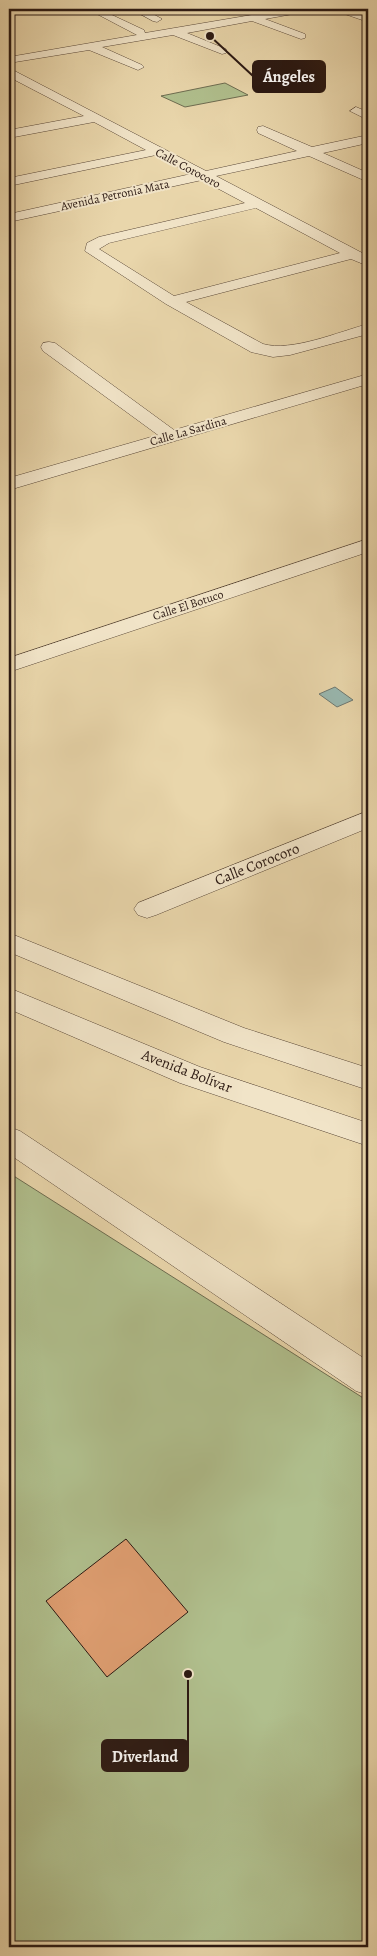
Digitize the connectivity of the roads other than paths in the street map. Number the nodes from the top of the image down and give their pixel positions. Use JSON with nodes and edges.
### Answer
{"nodes":[{"id":1,"x":120,"y":9,"type":"edge"},
{"id":2,"x":136,"y":9,"type":"edge"},
{"id":3,"x":275,"y":9,"type":"edge"},
{"id":4,"x":304,"y":9,"type":"edge"},
{"id":5,"x":340,"y":9,"type":"edge"},
{"id":6,"x":253,"y":18,"type":"junction"},
{"id":7,"x":157,"y":19,"type":"dead end"},
{"id":8,"x":368,"y":19,"type":"edge"},
{"id":9,"x":173,"y":31,"type":"junction"},
{"id":10,"x":140,"y":32,"type":"junction"},
{"id":11,"x":301,"y":36,"type":"dead end"},
{"id":12,"x":90,"y":46,"type":"junction"},
{"id":13,"x":222,"y":51,"type":"dead end"},
{"id":14,"x":9,"y":54,"type":"edge"},
{"id":15,"x":9,"y":60,"type":"edge"},
{"id":16,"x":138,"y":67,"type":"dead end"},
{"id":17,"x":9,"y":72,"type":"edge"},
{"id":18,"x":35,"y":86,"type":"junction"},
{"id":19,"x":18,"y":89,"type":"dead end"},
{"id":20,"x":356,"y":110,"type":"dead end"},
{"id":21,"x":368,"y":116,"type":"edge"},
{"id":22,"x":96,"y":118,"type":"junction"},
{"id":23,"x":263,"y":130,"type":"dead end"},
{"id":24,"x":9,"y":134,"type":"edge"},
{"id":25,"x":368,"y":139,"type":"edge"},
{"id":26,"x":158,"y":151,"type":"junction"},
{"id":27,"x":312,"y":152,"type":"junction"},
{"id":28,"x":203,"y":175,"type":"junction"},
{"id":29,"x":368,"y":178,"type":"edge"},
{"id":30,"x":9,"y":182,"type":"edge"},
{"id":31,"x":257,"y":204,"type":"junction"},
{"id":32,"x":9,"y":218,"type":"edge"},
{"id":33,"x":353,"y":254,"type":"junction"},
{"id":34,"x":368,"y":262,"type":"edge"},
{"id":35,"x":172,"y":301,"type":"junction"},
{"id":36,"x":368,"y":329,"type":"edge"},
{"id":37,"x":49,"y":346,"type":"dead end"},
{"id":38,"x":368,"y":379,"type":"edge"},
{"id":39,"x":171,"y":436,"type":"junction"},
{"id":40,"x":9,"y":484,"type":"edge"},
{"id":41,"x":368,"y":546,"type":"edge"},
{"id":42,"x":9,"y":665,"type":"edge"},
{"id":43,"x":368,"y":819,"type":"edge"},
{"id":44,"x":147,"y":909,"type":"dead end"},
{"id":45,"x":9,"y":942,"type":"edge"},
{"id":46,"x":9,"y":998,"type":"edge"},
{"id":47,"x":368,"y":1079,"type":"edge"},
{"id":48,"x":368,"y":1135,"type":"edge"},
{"id":49,"x":9,"y":1139,"type":"edge"},
{"id":50,"x":368,"y":1380,"type":"edge"}],
"edges":[{"from":1,"to":10,"type":"street"},
{"from":2,"to":7,"type":"street"},
{"from":3,"to":10,"type":"street"},
{"from":4,"to":6,"type":"street"},
{"from":5,"to":8,"type":"street"},
{"from":6,"to":9,"type":"street"},
{"from":6,"to":11,"type":"street"},
{"from":9,"to":12,"type":"street"},
{"from":9,"to":13,"type":"street"},
{"from":10,"to":14,"type":"street"},
{"from":12,"to":15,"type":"street"},
{"from":12,"to":16,"type":"street"},
{"from":17,"to":18,"type":"street","name":"Calle Corocoro"},
{"from":18,"to":19,"type":"street"},
{"from":18,"to":22,"type":"street","name":"Calle Corocoro"},
{"from":20,"to":21,"type":"street"},
{"from":22,"to":24,"type":"street"},
{"from":22,"to":26,"type":"street","name":"Calle Corocoro"},
{"from":23,"to":27,"type":"street"},
{"from":25,"to":27,"type":"street","name":"Avenida Petronia Mata"},
{"from":26,"to":28,"type":"street","name":"Calle Corocoro"},
{"from":26,"to":30,"type":"street"},
{"from":27,"to":28,"type":"street","name":"Avenida Petronia Mata"},
{"from":27,"to":29,"type":"street"},
{"from":28,"to":31,"type":"street","name":"Calle Corocoro"},
{"from":28,"to":32,"type":"street","name":"Avenida Petronia Mata"},
{"from":31,"to":33,"type":"street","name":"Calle Corocoro"},
{"from":31,"to":35,"type":"street"},
{"from":33,"to":34,"type":"street","name":"Calle Corocoro"},
{"from":33,"to":35,"type":"street"},
{"from":35,"to":36,"type":"street"},
{"from":37,"to":39,"type":"street"},
{"from":38,"to":39,"type":"street","name":"Calle La Sardina"},
{"from":39,"to":40,"type":"street","name":"Calle La Sardina"},
{"from":41,"to":42,"type":"street","name":"Calle El Botuco"},
{"from":43,"to":44,"type":"street","name":"Calle Corocoro"},
{"from":45,"to":47,"type":"street"},
{"from":46,"to":48,"type":"street","name":"Avenida Bolívar"},
{"from":49,"to":50,"type":"street"}]}
